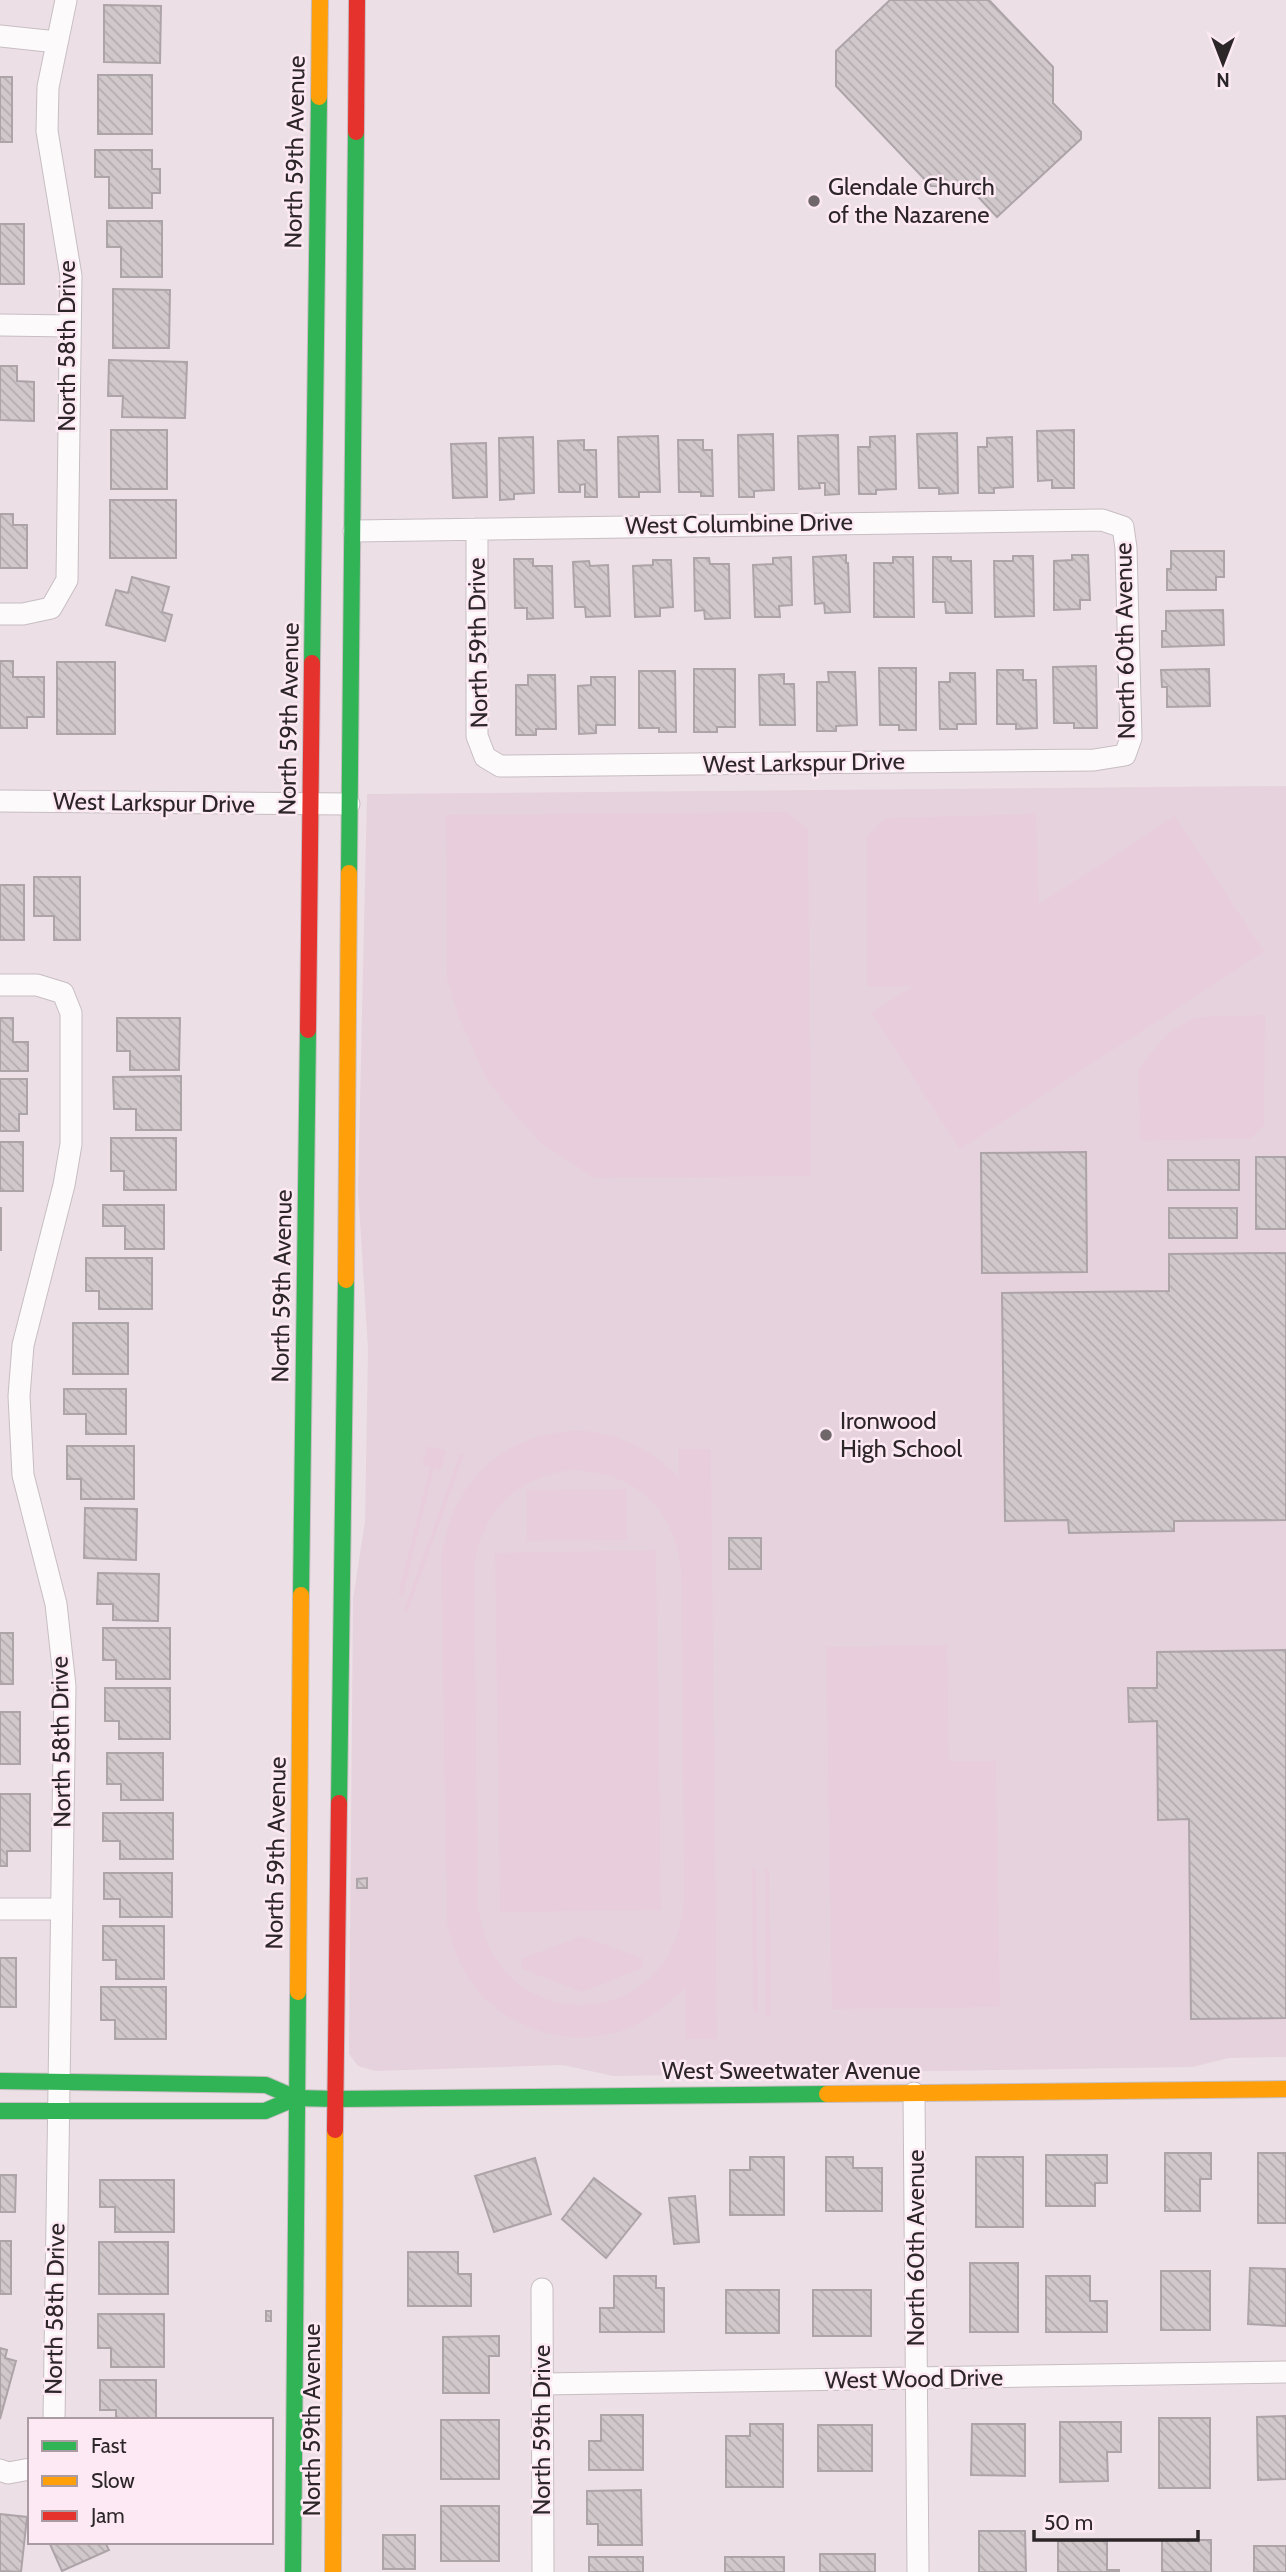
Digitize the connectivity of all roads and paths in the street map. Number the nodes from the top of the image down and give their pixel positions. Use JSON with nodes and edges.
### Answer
{"nodes":[{"id":1,"x":66,"y":0,"type":"edge"},
{"id":2,"x":320,"y":0,"type":"edge"},
{"id":3,"x":358,"y":0,"type":"edge"},
{"id":4,"x":0,"y":36,"type":"edge"},
{"id":5,"x":57,"y":42,"type":"junction"},
{"id":6,"x":0,"y":325,"type":"edge"},
{"id":7,"x":70,"y":326,"type":"junction"},
{"id":8,"x":1123,"y":527,"type":"joint"},
{"id":9,"x":477,"y":529,"type":"junction"},
{"id":10,"x":354,"y":531,"type":"junction"},
{"id":11,"x":0,"y":614,"type":"edge"},
{"id":12,"x":1125,"y":755,"type":"joint"},
{"id":13,"x":485,"y":757,"type":"joint"},
{"id":14,"x":0,"y":801,"type":"edge"},
{"id":15,"x":310,"y":804,"type":"junction"},
{"id":16,"x":349,"y":804,"type":"junction"},
{"id":17,"x":0,"y":985,"type":"edge"},
{"id":18,"x":305,"y":1340,"type":"junction"},
{"id":19,"x":320,"y":1380,"type":"dead end"},
{"id":20,"x":9,"y":1396,"type":"edge"},
{"id":21,"x":331,"y":1396,"type":"dead end"},
{"id":22,"x":344,"y":1408,"type":"junction"},
{"id":23,"x":0,"y":1909,"type":"edge"},
{"id":24,"x":61,"y":1909,"type":"junction"},
{"id":25,"x":0,"y":2081,"type":"edge"},
{"id":26,"x":59,"y":2081,"type":"junction"},
{"id":27,"x":1286,"y":2089,"type":"edge"},
{"id":28,"x":914,"y":2093,"type":"junction"},
{"id":29,"x":296,"y":2098,"type":"junction"},
{"id":30,"x":336,"y":2099,"type":"junction"},
{"id":31,"x":0,"y":2111,"type":"edge"},
{"id":32,"x":58,"y":2111,"type":"junction"},
{"id":33,"x":542,"y":2289,"type":"dead end"},
{"id":34,"x":1286,"y":2372,"type":"edge"},
{"id":35,"x":916,"y":2379,"type":"junction"},
{"id":36,"x":541,"y":2384,"type":"junction"},
{"id":37,"x":54,"y":2418,"type":"edge"},
{"id":38,"x":28,"y":2469,"type":"edge"},
{"id":39,"x":0,"y":2470,"type":"edge"},
{"id":40,"x":293,"y":2572,"type":"edge"},
{"id":41,"x":333,"y":2572,"type":"edge"},
{"id":42,"x":543,"y":2572,"type":"edge"},
{"id":43,"x":918,"y":2572,"type":"edge"}],
"edges":[{"from":1,"to":5,"type":"street","name":"North 58th Drive"},
{"from":2,"to":15,"type":"main road","name":"North 59th Avenue"},
{"from":3,"to":10,"type":"main road","name":"North 59th Avenue"},
{"from":4,"to":5,"type":"street"},
{"from":5,"to":7,"type":"street","name":"North 58th Drive"},
{"from":6,"to":7,"type":"street"},
{"from":7,"to":11,"type":"street","name":"North 58th Drive"},
{"from":8,"to":9,"type":"street","name":"West Columbine Drive"},
{"from":8,"to":12,"type":"street","name":"North 60th Avenue"},
{"from":9,"to":10,"type":"street","name":"West Columbine Drive"},
{"from":9,"to":13,"type":"street","name":"North 59th Drive"},
{"from":10,"to":16,"type":"main road","name":"North 59th Avenue"},
{"from":12,"to":13,"type":"street","name":"West Larkspur Drive"},
{"from":14,"to":15,"type":"street","name":"West Larkspur Drive"},
{"from":15,"to":16,"type":"street","name":"West Larkspur Drive"},
{"from":15,"to":18,"type":"main road","name":"North 59th Avenue"},
{"from":16,"to":22,"type":"main road","name":"North 59th Avenue"},
{"from":17,"to":20,"type":"street","name":"North 58th Drive"},
{"from":18,"to":19,"type":"main road"},
{"from":18,"to":29,"type":"main road","name":"North 59th Avenue"},
{"from":20,"to":24,"type":"street","name":"North 58th Drive"},
{"from":21,"to":22,"type":"main road"},
{"from":22,"to":30,"type":"main road","name":"North 59th Avenue"},
{"from":23,"to":24,"type":"street"},
{"from":24,"to":26,"type":"street","name":"North 58th Drive"},
{"from":25,"to":26,"type":"main road"},
{"from":26,"to":29,"type":"main road"},
{"from":26,"to":32,"type":"street","name":"North 58th Drive"},
{"from":27,"to":28,"type":"main road","name":"West Sweetwater Avenue"},
{"from":28,"to":30,"type":"main road","name":"West Sweetwater Avenue"},
{"from":28,"to":35,"type":"street","name":"North 60th Avenue"},
{"from":29,"to":30,"type":"main road","name":"West Sweetwater Avenue"},
{"from":29,"to":32,"type":"main road"},
{"from":29,"to":40,"type":"main road","name":"North 59th Avenue"},
{"from":30,"to":41,"type":"main road","name":"North 59th Avenue"},
{"from":31,"to":32,"type":"main road"},
{"from":32,"to":37,"type":"street","name":"North 58th Drive"},
{"from":33,"to":36,"type":"street","name":"North 59th Drive"},
{"from":34,"to":35,"type":"street","name":"West Wood Drive"},
{"from":35,"to":36,"type":"street","name":"West Wood Drive"},
{"from":35,"to":43,"type":"street","name":"North 60th Avenue"},
{"from":36,"to":42,"type":"street","name":"North 59th Drive"},
{"from":38,"to":39,"type":"street"}]}
